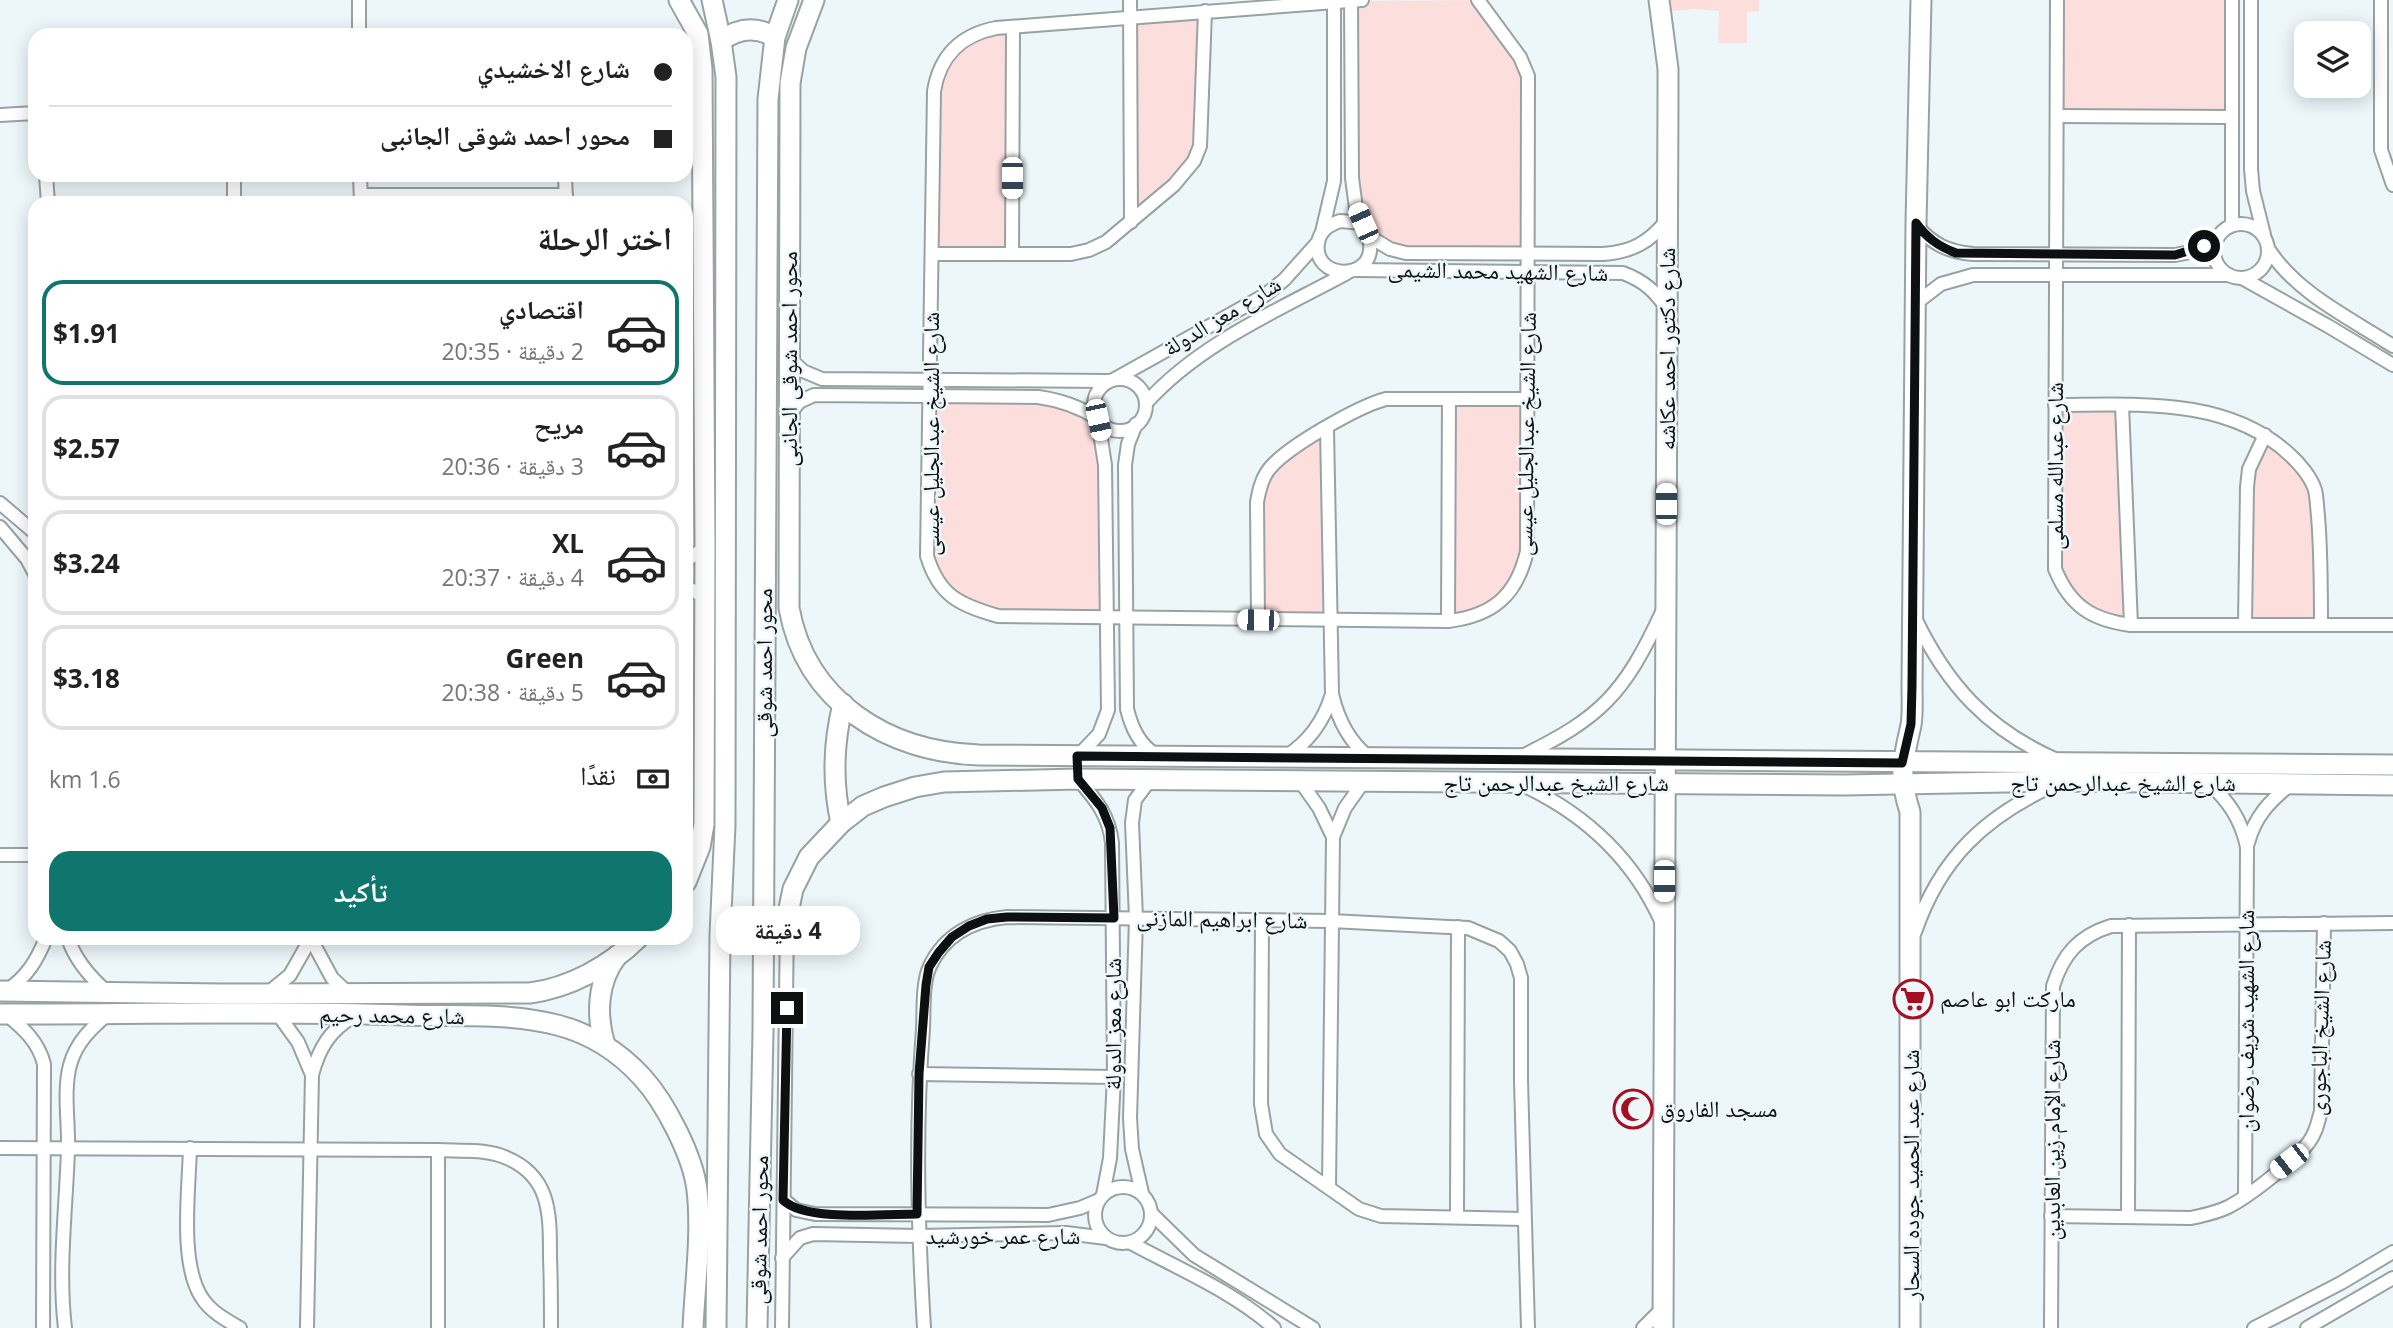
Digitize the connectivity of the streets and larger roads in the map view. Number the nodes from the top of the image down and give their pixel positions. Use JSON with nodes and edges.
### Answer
{"nodes":[{"id":1,"x":359,"y":0,"type":"edge"},
{"id":2,"x":679,"y":0,"type":"edge"},
{"id":3,"x":712,"y":0,"type":"edge"},
{"id":4,"x":788,"y":0,"type":"edge"},
{"id":5,"x":814,"y":0,"type":"edge"},
{"id":6,"x":1130,"y":0,"type":"edge"},
{"id":7,"x":1351,"y":0,"type":"edge"},
{"id":8,"x":1362,"y":0,"type":"edge"},
{"id":9,"x":1478,"y":0,"type":"edge"},
{"id":10,"x":1659,"y":0,"type":"edge"},
{"id":11,"x":1920,"y":0,"type":"edge"},
{"id":12,"x":2057,"y":0,"type":"edge"},
{"id":13,"x":2232,"y":0,"type":"edge"},
{"id":14,"x":2251,"y":0,"type":"edge"},
{"id":15,"x":2381,"y":0,"type":"edge"},
{"id":16,"x":1334,"y":1,"type":"edge"},
{"id":17,"x":1205,"y":12,"type":"junction"},
{"id":18,"x":2387,"y":14,"type":"edge"},
{"id":19,"x":1130,"y":17,"type":"junction"},
{"id":20,"x":1013,"y":27,"type":"junction"},
{"id":21,"x":359,"y":28,"type":"edge"},
{"id":22,"x":775,"y":37,"type":"junction"},
{"id":23,"x":721,"y":41,"type":"junction"},
{"id":24,"x":28,"y":113,"type":"edge"},
{"id":25,"x":0,"y":115,"type":"edge"},
{"id":26,"x":2057,"y":116,"type":"junction"},
{"id":27,"x":2231,"y":117,"type":"junction"},
{"id":28,"x":2387,"y":150,"type":"edge"},
{"id":29,"x":2393,"y":185,"type":"edge"},
{"id":30,"x":1667,"y":220,"type":"junction"},
{"id":31,"x":1131,"y":222,"type":"junction"},
{"id":32,"x":1916,"y":223,"type":"junction"},
{"id":33,"x":2232,"y":225,"type":"junction"},
{"id":34,"x":1365,"y":229,"type":"junction"},
{"id":35,"x":2264,"y":234,"type":"junction"},
{"id":36,"x":1320,"y":237,"type":"junction"},
{"id":37,"x":2217,"y":238,"type":"junction"},
{"id":38,"x":2269,"y":250,"type":"junction"},
{"id":39,"x":932,"y":254,"type":"junction"},
{"id":40,"x":1012,"y":254,"type":"junction"},
{"id":41,"x":1529,"y":254,"type":"junction"},
{"id":42,"x":2056,"y":254,"type":"junction"},
{"id":43,"x":1352,"y":271,"type":"junction"},
{"id":44,"x":1529,"y":271,"type":"junction"},
{"id":45,"x":2056,"y":275,"type":"junction"},
{"id":46,"x":2229,"y":275,"type":"junction"},
{"id":47,"x":2242,"y":278,"type":"junction"},
{"id":48,"x":767,"y":298,"type":"junction"},
{"id":49,"x":789,"y":298,"type":"junction"},
{"id":50,"x":1915,"y":304,"type":"junction"},
{"id":51,"x":1667,"y":309,"type":"junction"},
{"id":52,"x":2393,"y":346,"type":"edge"},
{"id":53,"x":789,"y":357,"type":"junction"},
{"id":54,"x":2393,"y":365,"type":"edge"},
{"id":55,"x":931,"y":379,"type":"junction"},
{"id":56,"x":1111,"y":380,"type":"junction"},
{"id":57,"x":931,"y":396,"type":"junction"},
{"id":58,"x":1449,"y":399,"type":"junction"},
{"id":59,"x":1528,"y":399,"type":"junction"},
{"id":60,"x":1146,"y":403,"type":"junction"},
{"id":61,"x":2055,"y":404,"type":"junction"},
{"id":62,"x":2122,"y":405,"type":"junction"},
{"id":63,"x":789,"y":415,"type":"junction"},
{"id":64,"x":1098,"y":419,"type":"junction"},
{"id":65,"x":1136,"y":424,"type":"junction"},
{"id":66,"x":1327,"y":428,"type":"junction"},
{"id":67,"x":2264,"y":435,"type":"junction"},
{"id":68,"x":0,"y":503,"type":"edge"},
{"id":69,"x":0,"y":527,"type":"edge"},
{"id":70,"x":28,"y":527,"type":"edge"},
{"id":71,"x":705,"y":547,"type":"junction"},
{"id":72,"x":693,"y":556,"type":"edge"},
{"id":73,"x":28,"y":561,"type":"edge"},
{"id":74,"x":765,"y":578,"type":"junction"},
{"id":75,"x":789,"y":578,"type":"junction"},
{"id":76,"x":693,"y":590,"type":"edge"},
{"id":77,"x":705,"y":598,"type":"junction"},
{"id":78,"x":1665,"y":606,"type":"junction"},
{"id":79,"x":1914,"y":616,"type":"junction"},
{"id":80,"x":1108,"y":617,"type":"junction"},
{"id":81,"x":1128,"y":618,"type":"junction"},
{"id":82,"x":1258,"y":620,"type":"junction"},
{"id":83,"x":1329,"y":621,"type":"junction"},
{"id":84,"x":1448,"y":621,"type":"junction"},
{"id":85,"x":2245,"y":624,"type":"junction"},
{"id":86,"x":2321,"y":624,"type":"junction"},
{"id":87,"x":2131,"y":625,"type":"junction"},
{"id":88,"x":2393,"y":625,"type":"edge"},
{"id":89,"x":1332,"y":694,"type":"junction"},
{"id":90,"x":843,"y":704,"type":"junction"},
{"id":91,"x":1911,"y":724,"type":"junction"},
{"id":92,"x":1077,"y":756,"type":"junction"},
{"id":93,"x":1158,"y":757,"type":"junction"},
{"id":94,"x":1284,"y":758,"type":"junction"},
{"id":95,"x":1371,"y":759,"type":"junction"},
{"id":96,"x":1514,"y":760,"type":"junction"},
{"id":97,"x":1664,"y":761,"type":"junction"},
{"id":98,"x":1922,"y":762,"type":"junction"},
{"id":99,"x":1902,"y":763,"type":"junction"},
{"id":100,"x":2393,"y":765,"type":"edge"},
{"id":101,"x":2065,"y":773,"type":"junction"},
{"id":102,"x":2126,"y":773,"type":"junction"},
{"id":103,"x":2350,"y":775,"type":"junction"},
{"id":104,"x":1078,"y":779,"type":"junction"},
{"id":105,"x":1150,"y":780,"type":"junction"},
{"id":106,"x":1300,"y":781,"type":"junction"},
{"id":107,"x":1364,"y":781,"type":"junction"},
{"id":108,"x":1518,"y":782,"type":"junction"},
{"id":109,"x":2208,"y":783,"type":"junction"},
{"id":110,"x":1664,"y":784,"type":"junction"},
{"id":111,"x":1912,"y":784,"type":"junction"},
{"id":112,"x":2291,"y":784,"type":"junction"},
{"id":113,"x":2393,"y":785,"type":"edge"},
{"id":114,"x":841,"y":823,"type":"junction"},
{"id":115,"x":704,"y":824,"type":"junction"},
{"id":116,"x":725,"y":825,"type":"junction"},
{"id":117,"x":1333,"y":837,"type":"junction"},
{"id":118,"x":2247,"y":847,"type":"junction"},
{"id":119,"x":0,"y":855,"type":"edge"},
{"id":120,"x":28,"y":855,"type":"edge"},
{"id":121,"x":693,"y":864,"type":"edge"},
{"id":122,"x":762,"y":917,"type":"junction"},
{"id":123,"x":787,"y":918,"type":"junction"},
{"id":124,"x":1114,"y":918,"type":"junction"},
{"id":125,"x":1136,"y":918,"type":"junction"},
{"id":126,"x":1262,"y":921,"type":"junction"},
{"id":127,"x":1331,"y":921,"type":"junction"},
{"id":128,"x":2246,"y":923,"type":"junction"},
{"id":129,"x":2324,"y":923,"type":"junction"},
{"id":130,"x":2393,"y":923,"type":"edge"},
{"id":131,"x":2129,"y":925,"type":"junction"},
{"id":132,"x":1458,"y":927,"type":"junction"},
{"id":133,"x":1664,"y":929,"type":"junction"},
{"id":134,"x":1912,"y":942,"type":"junction"},
{"id":135,"x":42,"y":945,"type":"edge"},
{"id":136,"x":70,"y":945,"type":"edge"},
{"id":137,"x":308,"y":945,"type":"edge"},
{"id":138,"x":314,"y":945,"type":"edge"},
{"id":139,"x":629,"y":945,"type":"edge"},
{"id":140,"x":629,"y":945,"type":"edge"},
{"id":141,"x":561,"y":986,"type":"junction"},
{"id":142,"x":3,"y":991,"type":"edge"},
{"id":143,"x":106,"y":991,"type":"junction"},
{"id":144,"x":268,"y":993,"type":"junction"},
{"id":145,"x":348,"y":993,"type":"junction"},
{"id":146,"x":192,"y":1003,"type":"junction"},
{"id":147,"x":600,"y":1005,"type":"junction"},
{"id":148,"x":277,"y":1013,"type":"junction"},
{"id":149,"x":3,"y":1014,"type":"edge"},
{"id":150,"x":108,"y":1014,"type":"junction"},
{"id":151,"x":358,"y":1014,"type":"junction"},
{"id":152,"x":559,"y":1026,"type":"junction"},
{"id":153,"x":605,"y":1045,"type":"junction"},
{"id":154,"x":919,"y":1074,"type":"junction"},
{"id":155,"x":312,"y":1075,"type":"junction"},
{"id":156,"x":1114,"y":1077,"type":"junction"},
{"id":157,"x":45,"y":1147,"type":"junction"},
{"id":158,"x":68,"y":1147,"type":"junction"},
{"id":159,"x":0,"y":1148,"type":"edge"},
{"id":160,"x":190,"y":1148,"type":"junction"},
{"id":161,"x":310,"y":1149,"type":"junction"},
{"id":162,"x":438,"y":1150,"type":"junction"},
{"id":163,"x":1329,"y":1186,"type":"junction"},
{"id":164,"x":697,"y":1189,"type":"junction"},
{"id":165,"x":718,"y":1189,"type":"junction"},
{"id":166,"x":1142,"y":1193,"type":"junction"},
{"id":167,"x":2245,"y":1196,"type":"junction"},
{"id":168,"x":1101,"y":1198,"type":"junction"},
{"id":169,"x":783,"y":1200,"type":"junction"},
{"id":170,"x":917,"y":1214,"type":"junction"},
{"id":171,"x":1152,"y":1214,"type":"junction"},
{"id":172,"x":1457,"y":1216,"type":"junction"},
{"id":173,"x":2051,"y":1216,"type":"junction"},
{"id":174,"x":2128,"y":1217,"type":"junction"},
{"id":175,"x":1524,"y":1219,"type":"junction"},
{"id":176,"x":918,"y":1236,"type":"junction"},
{"id":177,"x":1106,"y":1238,"type":"junction"},
{"id":178,"x":1131,"y":1242,"type":"junction"},
{"id":179,"x":2393,"y":1252,"type":"edge"},
{"id":180,"x":782,"y":1258,"type":"junction"},
{"id":181,"x":2393,"y":1278,"type":"edge"},
{"id":182,"x":1663,"y":1318,"type":"edge"},
{"id":183,"x":1913,"y":1324,"type":"edge"},
{"id":184,"x":43,"y":1328,"type":"edge"},
{"id":185,"x":65,"y":1328,"type":"edge"},
{"id":186,"x":240,"y":1328,"type":"edge"},
{"id":187,"x":307,"y":1328,"type":"edge"},
{"id":188,"x":438,"y":1328,"type":"edge"},
{"id":189,"x":551,"y":1328,"type":"edge"},
{"id":190,"x":693,"y":1328,"type":"edge"},
{"id":191,"x":716,"y":1328,"type":"edge"},
{"id":192,"x":757,"y":1328,"type":"edge"},
{"id":193,"x":782,"y":1328,"type":"edge"},
{"id":194,"x":924,"y":1328,"type":"edge"},
{"id":195,"x":1274,"y":1328,"type":"edge"},
{"id":196,"x":1314,"y":1328,"type":"edge"},
{"id":197,"x":1528,"y":1328,"type":"edge"},
{"id":198,"x":1643,"y":1328,"type":"edge"},
{"id":199,"x":2051,"y":1328,"type":"edge"},
{"id":200,"x":2254,"y":1328,"type":"edge"},
{"id":201,"x":2307,"y":1328,"type":"edge"}],
"edges":[{"from":1,"to":21,"type":"street"},
{"from":2,"to":71,"type":"street"},
{"from":3,"to":23,"type":"street","name":"محور احمد شوقى"},
{"from":4,"to":22,"type":"street","name":"محور احمد شوقى"},
{"from":5,"to":49,"type":"street","name":"محور احمد شوقى الجانبى"},
{"from":6,"to":19,"type":"street"},
{"from":7,"to":8,"type":"street","name":"شارع الشيخ عبدالجليل عيسى"},
{"from":7,"to":16,"type":"street","name":"شارع الشيخ عبدالجليل عيسى"},
{"from":7,"to":34,"type":"street"},
{"from":9,"to":41,"type":"street","name":"شارع الشيخ عبدالجليل عيسى"},
{"from":10,"to":30,"type":"street","name":"شارع دكتور احمد عكاشه"},
{"from":11,"to":32,"type":"street","name":"شارع عبد الحميد جوده السحار"},
{"from":12,"to":26,"type":"street","name":"شارع عبدالله مسلمى"},
{"from":13,"to":27,"type":"street"},
{"from":14,"to":35,"type":"street"},
{"from":15,"to":18,"type":"street"},
{"from":16,"to":17,"type":"street","name":"شارع الشيخ عبدالجليل عيسى"},
{"from":16,"to":36,"type":"street","name":"شارع معز الدولة"},
{"from":17,"to":19,"type":"street","name":"شارع الشيخ عبدالجليل عيسى"},
{"from":17,"to":31,"type":"street"},
{"from":18,"to":28,"type":"street"},
{"from":19,"to":20,"type":"street","name":"شارع الشيخ عبدالجليل عيسى"},
{"from":19,"to":31,"type":"street"},
{"from":20,"to":39,"type":"street","name":"شارع الشيخ عبدالجليل عيسى"},
{"from":20,"to":40,"type":"street"},
{"from":22,"to":23,"type":"street"},
{"from":22,"to":48,"type":"street","name":"محور احمد شوقى"},
{"from":23,"to":116,"type":"street","name":"محور احمد شوقى"},
{"from":24,"to":25,"type":"street"},
{"from":26,"to":27,"type":"street"},
{"from":26,"to":42,"type":"street","name":"شارع عبدالله مسلمى"},
{"from":27,"to":33,"type":"street"},
{"from":28,"to":29,"type":"street"},
{"from":30,"to":41,"type":"street","name":"شارع الشهيد محمد الشيمى"},
{"from":30,"to":51,"type":"street","name":"شارع دكتور احمد عكاشه"},
{"from":31,"to":40,"type":"street"},
{"from":32,"to":42,"type":"street"},
{"from":32,"to":50,"type":"street","name":"شارع عبد الحميد جوده السحار"},
{"from":33,"to":35,"type":"street"},
{"from":33,"to":37,"type":"street"},
{"from":34,"to":36,"type":"street"},
{"from":34,"to":41,"type":"street","name":"شارع الشهيد محمد الشيمى"},
{"from":34,"to":43,"type":"street"},
{"from":35,"to":38,"type":"street"},
{"from":36,"to":43,"type":"street"},
{"from":36,"to":56,"type":"street","name":"شارع معز الدولة"},
{"from":37,"to":42,"type":"street"},
{"from":37,"to":46,"type":"street"},
{"from":38,"to":47,"type":"street"},
{"from":38,"to":52,"type":"street"},
{"from":39,"to":40,"type":"street"},
{"from":39,"to":55,"type":"street","name":"شارع الشيخ عبدالجليل عيسى"},
{"from":41,"to":44,"type":"street","name":"شارع الشيخ عبدالجليل عيسى"},
{"from":42,"to":45,"type":"street","name":"شارع عبدالله مسلمى"},
{"from":43,"to":44,"type":"street","name":"شارع الشهيد محمد الشيمى"},
{"from":43,"to":60,"type":"street","name":"شارع معز الدولة"},
{"from":44,"to":51,"type":"street","name":"شارع الشهيد محمد الشيمى"},
{"from":44,"to":59,"type":"street","name":"شارع الشيخ عبدالجليل عيسى"},
{"from":45,"to":46,"type":"street"},
{"from":45,"to":50,"type":"street"},
{"from":45,"to":61,"type":"street","name":"شارع عبدالله مسلمى"},
{"from":46,"to":47,"type":"street"},
{"from":47,"to":54,"type":"street"},
{"from":48,"to":49,"type":"street"},
{"from":48,"to":74,"type":"street","name":"محور احمد شوقى"},
{"from":49,"to":53,"type":"street","name":"محور احمد شوقى الجانبى"},
{"from":50,"to":79,"type":"street","name":"شارع عبد الحميد جوده السحار"},
{"from":51,"to":78,"type":"street","name":"شارع دكتور احمد عكاشه"},
{"from":53,"to":55,"type":"street"},
{"from":53,"to":63,"type":"street","name":"محور احمد شوقى الجانبى"},
{"from":55,"to":56,"type":"street"},
{"from":55,"to":57,"type":"street","name":"شارع الشيخ عبدالجليل عيسى"},
{"from":56,"to":60,"type":"street"},
{"from":56,"to":64,"type":"street"},
{"from":57,"to":63,"type":"street"},
{"from":57,"to":64,"type":"street"},
{"from":57,"to":80,"type":"street","name":"شارع الشيخ عبدالجليل عيسى"},
{"from":58,"to":59,"type":"street"},
{"from":58,"to":66,"type":"street"},
{"from":58,"to":84,"type":"street"},
{"from":59,"to":84,"type":"street","name":"شارع الشيخ عبدالجليل عيسى"},
{"from":60,"to":65,"type":"street"},
{"from":61,"to":62,"type":"street"},
{"from":61,"to":87,"type":"street","name":"شارع عبدالله مسلمى"},
{"from":62,"to":67,"type":"street"},
{"from":62,"to":87,"type":"street"},
{"from":63,"to":75,"type":"street","name":"محور احمد شوقى الجانبى"},
{"from":64,"to":65,"type":"street"},
{"from":64,"to":80,"type":"street"},
{"from":65,"to":81,"type":"street"},
{"from":66,"to":82,"type":"street"},
{"from":66,"to":83,"type":"street"},
{"from":67,"to":85,"type":"street"},
{"from":67,"to":86,"type":"street"},
{"from":68,"to":70,"type":"street"},
{"from":69,"to":73,"type":"street"},
{"from":71,"to":72,"type":"street"},
{"from":71,"to":77,"type":"street"},
{"from":74,"to":75,"type":"street"},
{"from":74,"to":122,"type":"street","name":"محور احمد شوقى"},
{"from":75,"to":90,"type":"street","name":"محور احمد شوقى الجانبى"},
{"from":76,"to":77,"type":"street"},
{"from":77,"to":115,"type":"street"},
{"from":78,"to":96,"type":"street"},
{"from":78,"to":97,"type":"street","name":"شارع دكتور احمد عكاشه"},
{"from":79,"to":91,"type":"street","name":"شارع عبد الحميد جوده السحار"},
{"from":79,"to":101,"type":"street"},
{"from":80,"to":81,"type":"street","name":"شارع الشيخ عبدالجليل عيسى"},
{"from":80,"to":92,"type":"street"},
{"from":81,"to":82,"type":"street","name":"شارع الشيخ عبدالجليل عيسى"},
{"from":81,"to":93,"type":"street"},
{"from":82,"to":83,"type":"street","name":"شارع الشيخ عبدالجليل عيسى"},
{"from":83,"to":84,"type":"street","name":"شارع الشيخ عبدالجليل عيسى"},
{"from":83,"to":89,"type":"street"},
{"from":85,"to":86,"type":"street","name":"شارع عبدالله مسلمى"},
{"from":85,"to":87,"type":"street","name":"شارع عبدالله مسلمى"},
{"from":86,"to":88,"type":"street","name":"شارع عبدالله مسلمى"},
{"from":89,"to":94,"type":"street"},
{"from":89,"to":95,"type":"street"},
{"from":90,"to":92,"type":"street","name":"شارع الشيخ عبدالرحمن تاج"},
{"from":90,"to":114,"type":"street"},
{"from":91,"to":98,"type":"street","name":"شارع عبد الحميد جوده السحار"},
{"from":91,"to":99,"type":"street","name":"شارع عبد الحميد جوده السحار"},
{"from":92,"to":93,"type":"street","name":"شارع الشيخ عبدالرحمن تاج"},
{"from":92,"to":104,"type":"street"},
{"from":93,"to":94,"type":"street","name":"شارع الشيخ عبدالرحمن تاج"},
{"from":94,"to":95,"type":"street","name":"شارع الشيخ عبدالرحمن تاج"},
{"from":95,"to":96,"type":"street","name":"شارع الشيخ عبدالرحمن تاج"},
{"from":96,"to":97,"type":"street","name":"شارع الشيخ عبدالرحمن تاج"},
{"from":97,"to":99,"type":"street","name":"شارع الشيخ عبدالرحمن تاج"},
{"from":97,"to":110,"type":"street","name":"شارع دكتور احمد عكاشه"},
{"from":98,"to":99,"type":"street","name":"شارع الشيخ عبدالرحمن تاج"},
{"from":98,"to":101,"type":"street","name":"شارع الشيخ عبدالرحمن تاج"},
{"from":98,"to":111,"type":"street","name":"شارع عبد الحميد جوده السحار"},
{"from":99,"to":111,"type":"street","name":"شارع عبد الحميد جوده السحار"},
{"from":100,"to":103,"type":"street","name":"شارع الشيخ عبدالرحمن تاج"},
{"from":101,"to":102,"type":"street","name":"شارع الشيخ عبدالرحمن تاج"},
{"from":101,"to":111,"type":"street","name":"شارع الشيخ عبدالرحمن تاج"},
{"from":101,"to":134,"type":"street"},
{"from":102,"to":103,"type":"street","name":"شارع الشيخ عبدالرحمن تاج"},
{"from":102,"to":109,"type":"street","name":"شارع الشيخ عبدالرحمن تاج"},
{"from":103,"to":112,"type":"street","name":"شارع الشيخ عبدالرحمن تاج"},
{"from":103,"to":113,"type":"street","name":"شارع الشيخ عبدالرحمن تاج"},
{"from":104,"to":105,"type":"street","name":"شارع الشيخ عبدالرحمن تاج"},
{"from":104,"to":114,"type":"street","name":"شارع الشيخ عبدالرحمن تاج"},
{"from":104,"to":124,"type":"street","name":"شارع معز الدولة"},
{"from":105,"to":106,"type":"street","name":"شارع الشيخ عبدالرحمن تاج"},
{"from":105,"to":125,"type":"street","name":"شارع معز الدولة"},
{"from":106,"to":107,"type":"street","name":"شارع الشيخ عبدالرحمن تاج"},
{"from":106,"to":117,"type":"street"},
{"from":107,"to":108,"type":"street","name":"شارع الشيخ عبدالرحمن تاج"},
{"from":107,"to":117,"type":"street"},
{"from":108,"to":110,"type":"street","name":"شارع الشيخ عبدالرحمن تاج"},
{"from":108,"to":133,"type":"street"},
{"from":109,"to":112,"type":"street","name":"شارع الشيخ عبدالرحمن تاج"},
{"from":109,"to":118,"type":"street","name":"شارع الشهيد شريف رضوان"},
{"from":110,"to":111,"type":"street","name":"شارع الشيخ عبدالرحمن تاج"},
{"from":110,"to":133,"type":"street","name":"شارع دكتور احمد عكاشه"},
{"from":111,"to":134,"type":"street","name":"شارع عبد الحميد جوده السحار"},
{"from":112,"to":118,"type":"street","name":"شارع الشهيد شريف رضوان"},
{"from":114,"to":123,"type":"street","name":"شارع الشيخ عبدالرحمن تاج"},
{"from":115,"to":116,"type":"street"},
{"from":115,"to":121,"type":"street"},
{"from":116,"to":165,"type":"street","name":"محور احمد شوقى"},
{"from":117,"to":127,"type":"street"},
{"from":118,"to":128,"type":"street","name":"شارع الشهيد شريف رضوان"},
{"from":119,"to":120,"type":"street"},
{"from":122,"to":123,"type":"street"},
{"from":122,"to":192,"type":"street","name":"محور احمد شوقى"},
{"from":123,"to":169,"type":"street"},
{"from":124,"to":125,"type":"street","name":"شارع ابراهيم المازنى"},
{"from":124,"to":154,"type":"street","name":"شارع ابراهيم المازنى"},
{"from":124,"to":156,"type":"street","name":"شارع معز الدولة"},
{"from":125,"to":126,"type":"street","name":"شارع ابراهيم المازنى"},
{"from":125,"to":166,"type":"street","name":"شارع معز الدولة"},
{"from":126,"to":127,"type":"street","name":"شارع ابراهيم المازنى"},
{"from":126,"to":163,"type":"street"},
{"from":127,"to":132,"type":"street","name":"شارع ابراهيم المازنى"},
{"from":127,"to":163,"type":"street"},
{"from":128,"to":129,"type":"street","name":"شارع الإمام زين العابدين"},
{"from":128,"to":131,"type":"street","name":"شارع الإمام زين العابدين"},
{"from":128,"to":167,"type":"street","name":"شارع الشهيد شريف رضوان"},
{"from":129,"to":130,"type":"street","name":"شارع الإمام زين العابدين"},
{"from":129,"to":167,"type":"street","name":"شارع الشيخ الباجورى"},
{"from":131,"to":173,"type":"street","name":"شارع الإمام زين العابدين"},
{"from":131,"to":174,"type":"street"},
{"from":132,"to":172,"type":"street"},
{"from":132,"to":175,"type":"street","name":"شارع ابراهيم المازنى"},
{"from":133,"to":182,"type":"street","name":"شارع دكتور احمد عكاشه"},
{"from":134,"to":183,"type":"street","name":"شارع عبد الحميد جوده السحار"},
{"from":135,"to":142,"type":"street"},
{"from":136,"to":143,"type":"street"},
{"from":137,"to":144,"type":"street"},
{"from":138,"to":145,"type":"street"},
{"from":139,"to":141,"type":"street","name":"شارع محمد رحيم"},
{"from":140,"to":147,"type":"street"},
{"from":141,"to":145,"type":"street","name":"شارع محمد رحيم"},
{"from":141,"to":147,"type":"street"},
{"from":142,"to":143,"type":"street","name":"شارع محمد رحيم"},
{"from":143,"to":146,"type":"street","name":"شارع محمد رحيم"},
{"from":144,"to":145,"type":"street","name":"شارع محمد رحيم"},
{"from":144,"to":146,"type":"street","name":"شارع محمد رحيم"},
{"from":146,"to":148,"type":"street","name":"شارع محمد رحيم"},
{"from":146,"to":150,"type":"street","name":"شارع محمد رحيم"},
{"from":147,"to":152,"type":"street"},
{"from":147,"to":153,"type":"street"},
{"from":148,"to":151,"type":"street","name":"شارع محمد رحيم"},
{"from":148,"to":155,"type":"street"},
{"from":149,"to":150,"type":"street","name":"شارع محمد رحيم"},
{"from":149,"to":157,"type":"street"},
{"from":150,"to":158,"type":"street"},
{"from":151,"to":152,"type":"street","name":"شارع محمد رحيم"},
{"from":151,"to":155,"type":"street"},
{"from":152,"to":153,"type":"street","name":"شارع محمد رحيم"},
{"from":153,"to":164,"type":"street","name":"شارع محمد رحيم"},
{"from":154,"to":156,"type":"street"},
{"from":154,"to":170,"type":"street","name":"شارع ابراهيم المازنى"},
{"from":155,"to":161,"type":"street"},
{"from":156,"to":168,"type":"street","name":"شارع معز الدولة"},
{"from":157,"to":158,"type":"street"},
{"from":157,"to":159,"type":"street"},
{"from":157,"to":184,"type":"street"},
{"from":158,"to":160,"type":"street"},
{"from":158,"to":185,"type":"street"},
{"from":160,"to":161,"type":"street"},
{"from":160,"to":186,"type":"street"},
{"from":161,"to":162,"type":"street"},
{"from":161,"to":187,"type":"street"},
{"from":162,"to":188,"type":"street"},
{"from":162,"to":189,"type":"street"},
{"from":163,"to":172,"type":"street"},
{"from":164,"to":165,"type":"street"},
{"from":164,"to":190,"type":"street"},
{"from":165,"to":191,"type":"street","name":"محور احمد شوقى"},
{"from":166,"to":168,"type":"street"},
{"from":166,"to":171,"type":"street"},
{"from":167,"to":174,"type":"street","name":"شارع الشيخ الباجورى"},
{"from":168,"to":170,"type":"street","name":"شارع عمر خورشيد"},
{"from":168,"to":177,"type":"street"},
{"from":169,"to":170,"type":"street","name":"شارع عمر خورشيد"},
{"from":169,"to":180,"type":"street"},
{"from":170,"to":176,"type":"street","name":"شارع ابراهيم المازنى"},
{"from":171,"to":178,"type":"street"},
{"from":171,"to":196,"type":"street"},
{"from":172,"to":175,"type":"street"},
{"from":173,"to":174,"type":"street","name":"شارع الشيخ الباجورى"},
{"from":173,"to":199,"type":"street","name":"شارع الإمام زين العابدين"},
{"from":175,"to":197,"type":"street","name":"شارع ابراهيم المازنى"},
{"from":176,"to":177,"type":"street","name":"شارع عمر خورشيد"},
{"from":176,"to":180,"type":"street","name":"شارع عمر خورشيد"},
{"from":176,"to":194,"type":"street","name":"شارع ابراهيم المازنى"},
{"from":177,"to":178,"type":"street"},
{"from":178,"to":195,"type":"street"},
{"from":179,"to":200,"type":"street"},
{"from":180,"to":193,"type":"street"},
{"from":181,"to":201,"type":"street"},
{"from":182,"to":198,"type":"street"}]}
